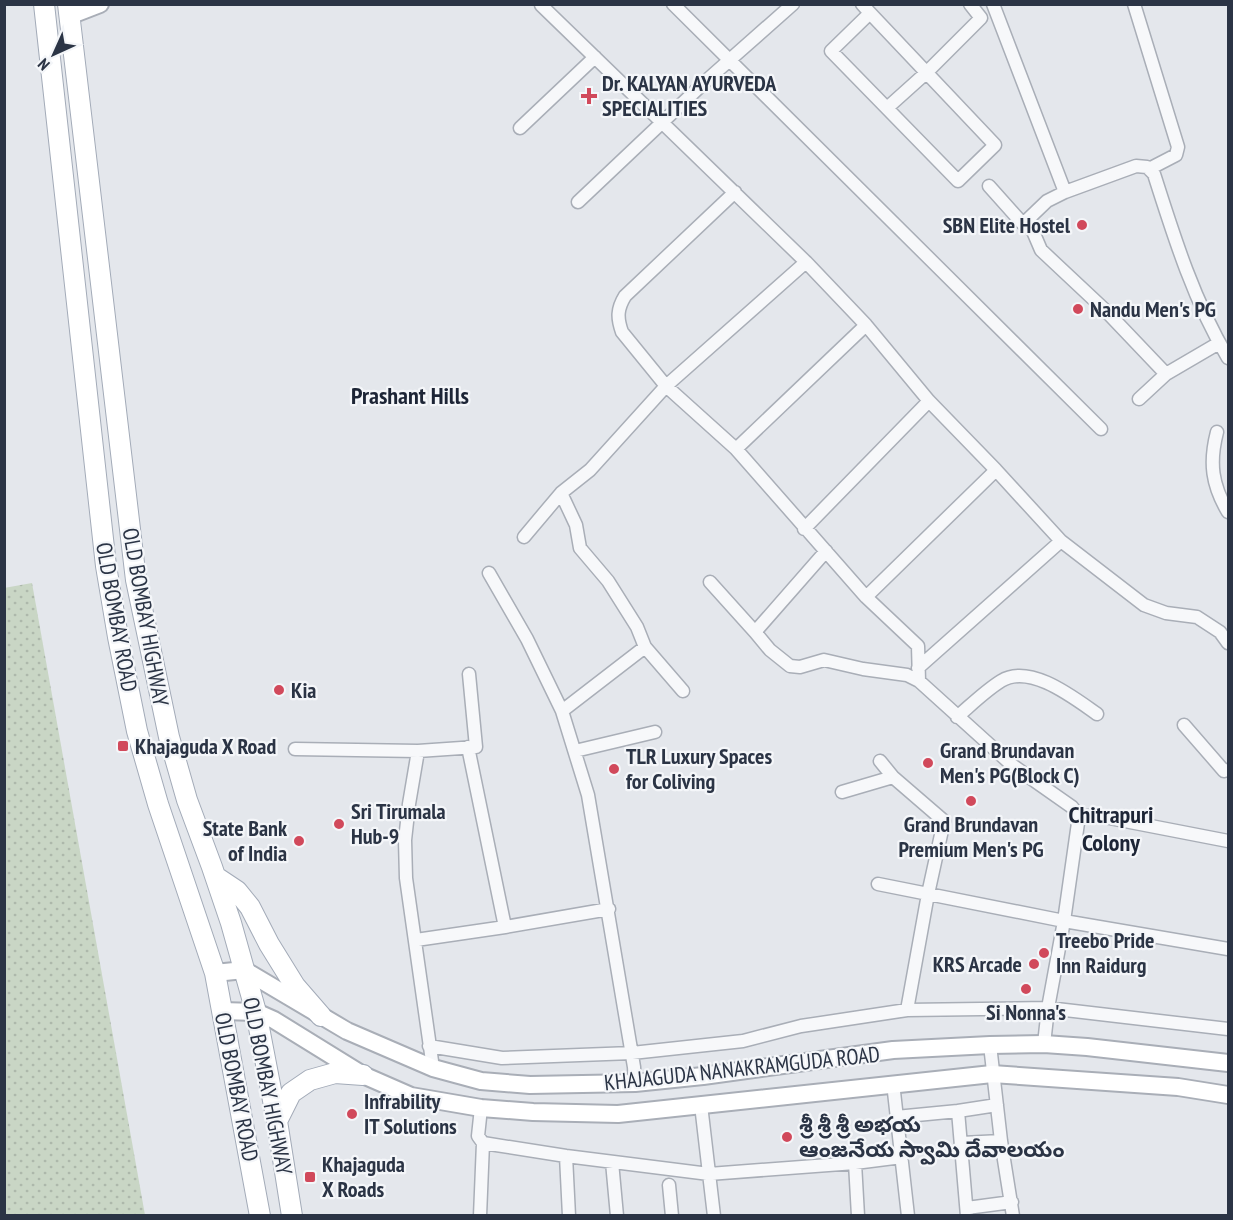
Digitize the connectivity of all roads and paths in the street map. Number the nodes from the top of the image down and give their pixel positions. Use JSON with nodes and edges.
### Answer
{"nodes":[{"id":1,"x":44,"y":4,"type":"edge"},
{"id":2,"x":100,"y":4,"type":"edge"},
{"id":3,"x":673,"y":4,"type":"edge"},
{"id":4,"x":970,"y":4,"type":"edge"},
{"id":5,"x":993,"y":4,"type":"edge"},
{"id":6,"x":1134,"y":4,"type":"edge"},
{"id":7,"x":541,"y":5,"type":"edge"},
{"id":8,"x":791,"y":5,"type":"edge"},
{"id":9,"x":866,"y":9,"type":"edge"},
{"id":10,"x":68,"y":10,"type":"edge"},
{"id":11,"x":595,"y":57,"type":"junction"},
{"id":12,"x":729,"y":60,"type":"junction"},
{"id":13,"x":926,"y":73,"type":"junction"},
{"id":14,"x":887,"y":108,"type":"junction"},
{"id":15,"x":662,"y":124,"type":"junction"},
{"id":16,"x":520,"y":128,"type":"dead end"},
{"id":17,"x":1149,"y":169,"type":"junction"},
{"id":18,"x":989,"y":186,"type":"dead end"},
{"id":19,"x":735,"y":192,"type":"junction"},
{"id":20,"x":1065,"y":192,"type":"junction"},
{"id":21,"x":578,"y":202,"type":"dead end"},
{"id":22,"x":1023,"y":224,"type":"junction"},
{"id":23,"x":806,"y":262,"type":"junction"},
{"id":24,"x":866,"y":325,"type":"junction"},
{"id":25,"x":1219,"y":343,"type":"junction"},
{"id":26,"x":1228,"y":358,"type":"edge"},
{"id":27,"x":1166,"y":374,"type":"junction"},
{"id":28,"x":666,"y":386,"type":"junction"},
{"id":29,"x":1139,"y":399,"type":"dead end"},
{"id":30,"x":929,"y":401,"type":"junction"},
{"id":31,"x":1101,"y":429,"type":"dead end"},
{"id":32,"x":1217,"y":432,"type":"dead end"},
{"id":33,"x":735,"y":449,"type":"junction"},
{"id":34,"x":996,"y":470,"type":"junction"},
{"id":35,"x":561,"y":493,"type":"junction"},
{"id":36,"x":1228,"y":512,"type":"edge"},
{"id":37,"x":804,"y":529,"type":"junction"},
{"id":38,"x":524,"y":537,"type":"dead end"},
{"id":39,"x":1061,"y":541,"type":"junction"},
{"id":40,"x":826,"y":551,"type":"junction"},
{"id":41,"x":489,"y":573,"type":"dead end"},
{"id":42,"x":710,"y":582,"type":"dead end"},
{"id":43,"x":866,"y":597,"type":"junction"},
{"id":44,"x":755,"y":632,"type":"junction"},
{"id":45,"x":1228,"y":643,"type":"edge"},
{"id":46,"x":645,"y":647,"type":"junction"},
{"id":47,"x":918,"y":668,"type":"junction"},
{"id":48,"x":469,"y":674,"type":"dead end"},
{"id":49,"x":919,"y":681,"type":"junction"},
{"id":50,"x":683,"y":691,"type":"dead end"},
{"id":51,"x":562,"y":711,"type":"junction"},
{"id":52,"x":1097,"y":714,"type":"dead end"},
{"id":53,"x":957,"y":717,"type":"junction"},
{"id":54,"x":1184,"y":725,"type":"dead end"},
{"id":55,"x":655,"y":732,"type":"dead end"},
{"id":56,"x":468,"y":747,"type":"junction"},
{"id":57,"x":295,"y":749,"type":"dead end"},
{"id":58,"x":418,"y":751,"type":"junction"},
{"id":59,"x":575,"y":751,"type":"junction"},
{"id":60,"x":880,"y":761,"type":"dead end"},
{"id":61,"x":1228,"y":770,"type":"edge"},
{"id":62,"x":893,"y":777,"type":"junction"},
{"id":63,"x":842,"y":792,"type":"dead end"},
{"id":64,"x":1079,"y":816,"type":"junction"},
{"id":65,"x":1228,"y":841,"type":"edge"},
{"id":66,"x":216,"y":878,"type":"junction"},
{"id":67,"x":878,"y":884,"type":"dead end"},
{"id":68,"x":928,"y":894,"type":"junction"},
{"id":69,"x":609,"y":909,"type":"junction"},
{"id":70,"x":1064,"y":921,"type":"junction"},
{"id":71,"x":506,"y":927,"type":"junction"},
{"id":72,"x":416,"y":940,"type":"junction"},
{"id":73,"x":1228,"y":948,"type":"edge"},
{"id":74,"x":244,"y":970,"type":"junction"},
{"id":75,"x":215,"y":973,"type":"junction"},
{"id":76,"x":285,"y":995,"type":"junction"},
{"id":77,"x":1048,"y":1008,"type":"junction"},
{"id":78,"x":907,"y":1010,"type":"junction"},
{"id":79,"x":222,"y":1011,"type":"junction"},
{"id":80,"x":256,"y":1012,"type":"junction"},
{"id":81,"x":321,"y":1016,"type":"junction"},
{"id":82,"x":274,"y":1020,"type":"junction"},
{"id":83,"x":1228,"y":1029,"type":"edge"},
{"id":84,"x":1044,"y":1044,"type":"junction"},
{"id":85,"x":990,"y":1045,"type":"junction"},
{"id":86,"x":429,"y":1046,"type":"junction"},
{"id":87,"x":632,"y":1053,"type":"junction"},
{"id":88,"x":1228,"y":1064,"type":"edge"},
{"id":89,"x":433,"y":1068,"type":"junction"},
{"id":90,"x":992,"y":1074,"type":"junction"},
{"id":91,"x":363,"y":1075,"type":"junction"},
{"id":92,"x":634,"y":1083,"type":"junction"},
{"id":93,"x":892,"y":1083,"type":"junction"},
{"id":94,"x":1228,"y":1095,"type":"edge"},
{"id":95,"x":701,"y":1105,"type":"junction"},
{"id":96,"x":997,"y":1105,"type":"junction"},
{"id":97,"x":481,"y":1108,"type":"junction"},
{"id":98,"x":958,"y":1111,"type":"junction"},
{"id":99,"x":896,"y":1117,"type":"junction"},
{"id":100,"x":277,"y":1121,"type":"junction"},
{"id":101,"x":1001,"y":1141,"type":"junction"},
{"id":102,"x":483,"y":1143,"type":"junction"},
{"id":103,"x":962,"y":1143,"type":"junction"},
{"id":104,"x":566,"y":1156,"type":"junction"},
{"id":105,"x":902,"y":1157,"type":"junction"},
{"id":106,"x":612,"y":1161,"type":"junction"},
{"id":107,"x":855,"y":1163,"type":"junction"},
{"id":108,"x":709,"y":1174,"type":"junction"},
{"id":109,"x":669,"y":1185,"type":"dead end"},
{"id":110,"x":1012,"y":1202,"type":"junction"},
{"id":111,"x":967,"y":1212,"type":"edge"},
{"id":112,"x":260,"y":1215,"type":"edge"},
{"id":113,"x":292,"y":1215,"type":"edge"},
{"id":114,"x":480,"y":1215,"type":"edge"},
{"id":115,"x":569,"y":1215,"type":"edge"},
{"id":116,"x":617,"y":1215,"type":"edge"},
{"id":117,"x":672,"y":1215,"type":"edge"},
{"id":118,"x":714,"y":1215,"type":"edge"},
{"id":119,"x":858,"y":1215,"type":"edge"},
{"id":120,"x":908,"y":1215,"type":"edge"},
{"id":121,"x":1013,"y":1215,"type":"edge"}],
"edges":[{"from":1,"to":75,"type":"main road","name":"OLD BOMBAY ROAD"},
{"from":2,"to":10,"type":"main road"},
{"from":3,"to":12,"type":"street"},
{"from":4,"to":13,"type":"street"},
{"from":5,"to":20,"type":"street"},
{"from":6,"to":17,"type":"street"},
{"from":7,"to":11,"type":"street"},
{"from":8,"to":12,"type":"street"},
{"from":9,"to":13,"type":"street"},
{"from":9,"to":14,"type":"street"},
{"from":10,"to":66,"type":"main road","name":"OLD BOMBAY HIGHWAY"},
{"from":11,"to":15,"type":"street"},
{"from":11,"to":16,"type":"street"},
{"from":12,"to":15,"type":"street"},
{"from":12,"to":31,"type":"street"},
{"from":13,"to":14,"type":"street"},
{"from":13,"to":14,"type":"street"},
{"from":15,"to":19,"type":"street"},
{"from":15,"to":21,"type":"street"},
{"from":17,"to":20,"type":"street"},
{"from":17,"to":25,"type":"street"},
{"from":18,"to":22,"type":"street"},
{"from":19,"to":23,"type":"street"},
{"from":19,"to":28,"type":"street"},
{"from":20,"to":22,"type":"street"},
{"from":22,"to":27,"type":"street"},
{"from":23,"to":24,"type":"street"},
{"from":23,"to":28,"type":"street"},
{"from":24,"to":30,"type":"street"},
{"from":24,"to":33,"type":"street"},
{"from":25,"to":26,"type":"street"},
{"from":25,"to":27,"type":"street"},
{"from":27,"to":29,"type":"street"},
{"from":28,"to":33,"type":"street"},
{"from":28,"to":35,"type":"street"},
{"from":30,"to":34,"type":"street"},
{"from":30,"to":37,"type":"street"},
{"from":32,"to":36,"type":"street"},
{"from":33,"to":37,"type":"street"},
{"from":34,"to":39,"type":"street"},
{"from":34,"to":43,"type":"street"},
{"from":35,"to":38,"type":"street"},
{"from":35,"to":46,"type":"street"},
{"from":37,"to":40,"type":"street"},
{"from":39,"to":45,"type":"street"},
{"from":39,"to":47,"type":"street"},
{"from":40,"to":43,"type":"street"},
{"from":40,"to":44,"type":"street"},
{"from":41,"to":51,"type":"street"},
{"from":42,"to":44,"type":"street"},
{"from":43,"to":47,"type":"street"},
{"from":44,"to":49,"type":"street"},
{"from":46,"to":50,"type":"street"},
{"from":46,"to":51,"type":"street"},
{"from":47,"to":49,"type":"street"},
{"from":48,"to":56,"type":"street"},
{"from":49,"to":53,"type":"street"},
{"from":51,"to":59,"type":"street"},
{"from":52,"to":53,"type":"street"},
{"from":53,"to":64,"type":"street"},
{"from":54,"to":61,"type":"street"},
{"from":55,"to":59,"type":"street"},
{"from":56,"to":58,"type":"street"},
{"from":56,"to":71,"type":"street"},
{"from":57,"to":58,"type":"street"},
{"from":58,"to":72,"type":"street"},
{"from":59,"to":69,"type":"street"},
{"from":60,"to":62,"type":"street"},
{"from":62,"to":63,"type":"street"},
{"from":62,"to":68,"type":"street"},
{"from":64,"to":65,"type":"street"},
{"from":64,"to":70,"type":"street"},
{"from":66,"to":74,"type":"main road","name":"OLD BOMBAY HIGHWAY"},
{"from":66,"to":81,"type":"main road"},
{"from":67,"to":68,"type":"street"},
{"from":68,"to":70,"type":"street"},
{"from":68,"to":78,"type":"street"},
{"from":69,"to":71,"type":"street"},
{"from":69,"to":87,"type":"street"},
{"from":70,"to":73,"type":"street"},
{"from":70,"to":77,"type":"street"},
{"from":71,"to":72,"type":"street"},
{"from":72,"to":86,"type":"street"},
{"from":74,"to":75,"type":"main road"},
{"from":74,"to":76,"type":"main road","name":"KHAJAGUDA NANAKRAMGUDA ROAD"},
{"from":74,"to":80,"type":"main road","name":"OLD BOMBAY HIGHWAY"},
{"from":75,"to":79,"type":"main road","name":"OLD BOMBAY ROAD"},
{"from":76,"to":81,"type":"main road","name":"KHAJAGUDA NANAKRAMGUDA ROAD"},
{"from":76,"to":82,"type":"main road"},
{"from":77,"to":78,"type":"street"},
{"from":77,"to":83,"type":"street"},
{"from":77,"to":84,"type":"street"},
{"from":78,"to":87,"type":"street"},
{"from":79,"to":80,"type":"main road"},
{"from":79,"to":112,"type":"main road","name":"OLD BOMBAY ROAD"},
{"from":80,"to":82,"type":"main road","name":"KHAJAGUDA NANAKRAMGUDA ROAD"},
{"from":80,"to":100,"type":"main road","name":"OLD BOMBAY HIGHWAY"},
{"from":81,"to":89,"type":"main road","name":"KHAJAGUDA NANAKRAMGUDA ROAD"},
{"from":82,"to":91,"type":"main road","name":"KHAJAGUDA NANAKRAMGUDA ROAD"},
{"from":84,"to":85,"type":"main road","name":"KHAJAGUDA NANAKRAMGUDA ROAD"},
{"from":84,"to":88,"type":"main road","name":"KHAJAGUDA NANAKRAMGUDA ROAD"},
{"from":85,"to":90,"type":"street"},
{"from":85,"to":92,"type":"main road","name":"KHAJAGUDA NANAKRAMGUDA ROAD"},
{"from":86,"to":87,"type":"street"},
{"from":86,"to":89,"type":"street"},
{"from":87,"to":92,"type":"street"},
{"from":89,"to":92,"type":"main road","name":"KHAJAGUDA NANAKRAMGUDA ROAD"},
{"from":90,"to":93,"type":"main road","name":"KHAJAGUDA NANAKRAMGUDA ROAD"},
{"from":90,"to":94,"type":"main road","name":"KHAJAGUDA NANAKRAMGUDA ROAD"},
{"from":90,"to":96,"type":"street"},
{"from":91,"to":97,"type":"main road","name":"KHAJAGUDA NANAKRAMGUDA ROAD"},
{"from":91,"to":100,"type":"main road"},
{"from":93,"to":95,"type":"main road","name":"KHAJAGUDA NANAKRAMGUDA ROAD"},
{"from":93,"to":99,"type":"street"},
{"from":95,"to":97,"type":"main road","name":"KHAJAGUDA NANAKRAMGUDA ROAD"},
{"from":95,"to":108,"type":"street"},
{"from":96,"to":98,"type":"street"},
{"from":96,"to":101,"type":"street"},
{"from":97,"to":102,"type":"street"},
{"from":98,"to":99,"type":"street"},
{"from":98,"to":103,"type":"street"},
{"from":99,"to":105,"type":"street"},
{"from":100,"to":113,"type":"main road","name":"OLD BOMBAY HIGHWAY"},
{"from":101,"to":103,"type":"street"},
{"from":101,"to":110,"type":"street"},
{"from":102,"to":104,"type":"street"},
{"from":102,"to":114,"type":"street"},
{"from":103,"to":111,"type":"street"},
{"from":104,"to":106,"type":"street"},
{"from":104,"to":115,"type":"street"},
{"from":105,"to":107,"type":"street"},
{"from":105,"to":120,"type":"street"},
{"from":106,"to":108,"type":"street"},
{"from":106,"to":116,"type":"street"},
{"from":107,"to":108,"type":"street"},
{"from":107,"to":119,"type":"street"},
{"from":108,"to":118,"type":"street"},
{"from":109,"to":117,"type":"street"},
{"from":110,"to":111,"type":"street"},
{"from":110,"to":121,"type":"street"}]}
